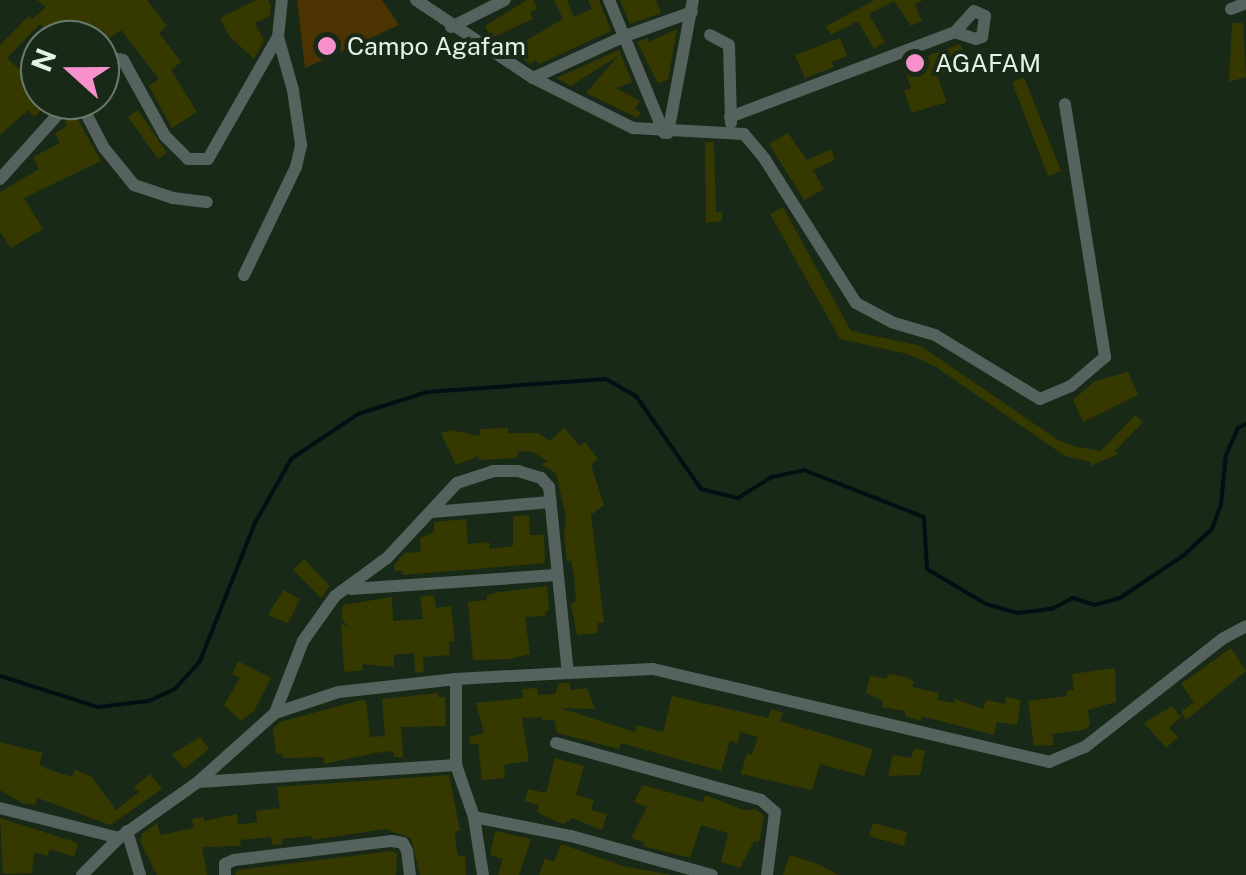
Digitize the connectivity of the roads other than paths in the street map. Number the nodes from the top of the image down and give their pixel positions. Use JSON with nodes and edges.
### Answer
{"nodes":[{"id":1,"x":282,"y":0,"type":"edge"},
{"id":2,"x":416,"y":0,"type":"edge"},
{"id":3,"x":506,"y":0,"type":"edge"},
{"id":4,"x":610,"y":0,"type":"edge"},
{"id":5,"x":1246,"y":3,"type":"edge"},
{"id":6,"x":692,"y":6,"type":"edge"},
{"id":7,"x":1231,"y":8,"type":"dead end"},
{"id":8,"x":451,"y":28,"type":"junction"},
{"id":9,"x":954,"y":32,"type":"dead end"},
{"id":10,"x":710,"y":34,"type":"dead end"},
{"id":11,"x":625,"y":36,"type":"junction"},
{"id":12,"x":278,"y":37,"type":"junction"},
{"id":13,"x":120,"y":60,"type":"edge"},
{"id":14,"x":534,"y":78,"type":"junction"},
{"id":15,"x":1065,"y":104,"type":"dead end"},
{"id":16,"x":53,"y":120,"type":"edge"},
{"id":17,"x":89,"y":120,"type":"edge"},
{"id":18,"x":730,"y":124,"type":"junction"},
{"id":19,"x":666,"y":133,"type":"junction"},
{"id":20,"x":0,"y":180,"type":"edge"},
{"id":21,"x":207,"y":202,"type":"dead end"},
{"id":22,"x":244,"y":275,"type":"dead end"},
{"id":23,"x":551,"y":502,"type":"junction"},
{"id":24,"x":432,"y":512,"type":"junction"},
{"id":25,"x":556,"y":575,"type":"junction"},
{"id":26,"x":348,"y":589,"type":"junction"},
{"id":27,"x":1246,"y":626,"type":"edge"},
{"id":28,"x":568,"y":673,"type":"junction"},
{"id":29,"x":456,"y":679,"type":"junction"},
{"id":30,"x":275,"y":713,"type":"junction"},
{"id":31,"x":556,"y":743,"type":"dead end"},
{"id":32,"x":456,"y":765,"type":"junction"},
{"id":33,"x":198,"y":782,"type":"junction"},
{"id":34,"x":0,"y":808,"type":"edge"},
{"id":35,"x":474,"y":817,"type":"junction"},
{"id":36,"x":123,"y":835,"type":"junction"},
{"id":37,"x":82,"y":875,"type":"edge"},
{"id":38,"x":140,"y":875,"type":"edge"},
{"id":39,"x":225,"y":875,"type":"edge"},
{"id":40,"x":410,"y":875,"type":"edge"},
{"id":41,"x":483,"y":875,"type":"edge"},
{"id":42,"x":712,"y":875,"type":"edge"},
{"id":43,"x":767,"y":875,"type":"edge"}],
"edges":[{"from":1,"to":12,"type":"street"},
{"from":2,"to":8,"type":"street"},
{"from":3,"to":8,"type":"street"},
{"from":4,"to":11,"type":"street"},
{"from":5,"to":7,"type":"street"},
{"from":6,"to":11,"type":"street"},
{"from":6,"to":19,"type":"street"},
{"from":8,"to":14,"type":"street"},
{"from":9,"to":18,"type":"street"},
{"from":10,"to":18,"type":"street"},
{"from":11,"to":14,"type":"street"},
{"from":11,"to":19,"type":"street"},
{"from":12,"to":13,"type":"street"},
{"from":12,"to":22,"type":"street"},
{"from":14,"to":19,"type":"street"},
{"from":15,"to":18,"type":"street"},
{"from":16,"to":20,"type":"street"},
{"from":17,"to":21,"type":"street"},
{"from":18,"to":19,"type":"street"},
{"from":23,"to":24,"type":"street"},
{"from":23,"to":24,"type":"street"},
{"from":23,"to":25,"type":"street"},
{"from":24,"to":26,"type":"street"},
{"from":25,"to":26,"type":"street"},
{"from":25,"to":28,"type":"street"},
{"from":26,"to":30,"type":"street"},
{"from":27,"to":28,"type":"street"},
{"from":28,"to":29,"type":"street"},
{"from":29,"to":30,"type":"street"},
{"from":29,"to":32,"type":"street"},
{"from":30,"to":33,"type":"street"},
{"from":31,"to":43,"type":"street"},
{"from":32,"to":33,"type":"street"},
{"from":32,"to":35,"type":"street"},
{"from":33,"to":36,"type":"street"},
{"from":34,"to":36,"type":"street"},
{"from":35,"to":41,"type":"street"},
{"from":35,"to":42,"type":"street"},
{"from":36,"to":37,"type":"street"},
{"from":36,"to":38,"type":"street"},
{"from":39,"to":40,"type":"street"}]}
